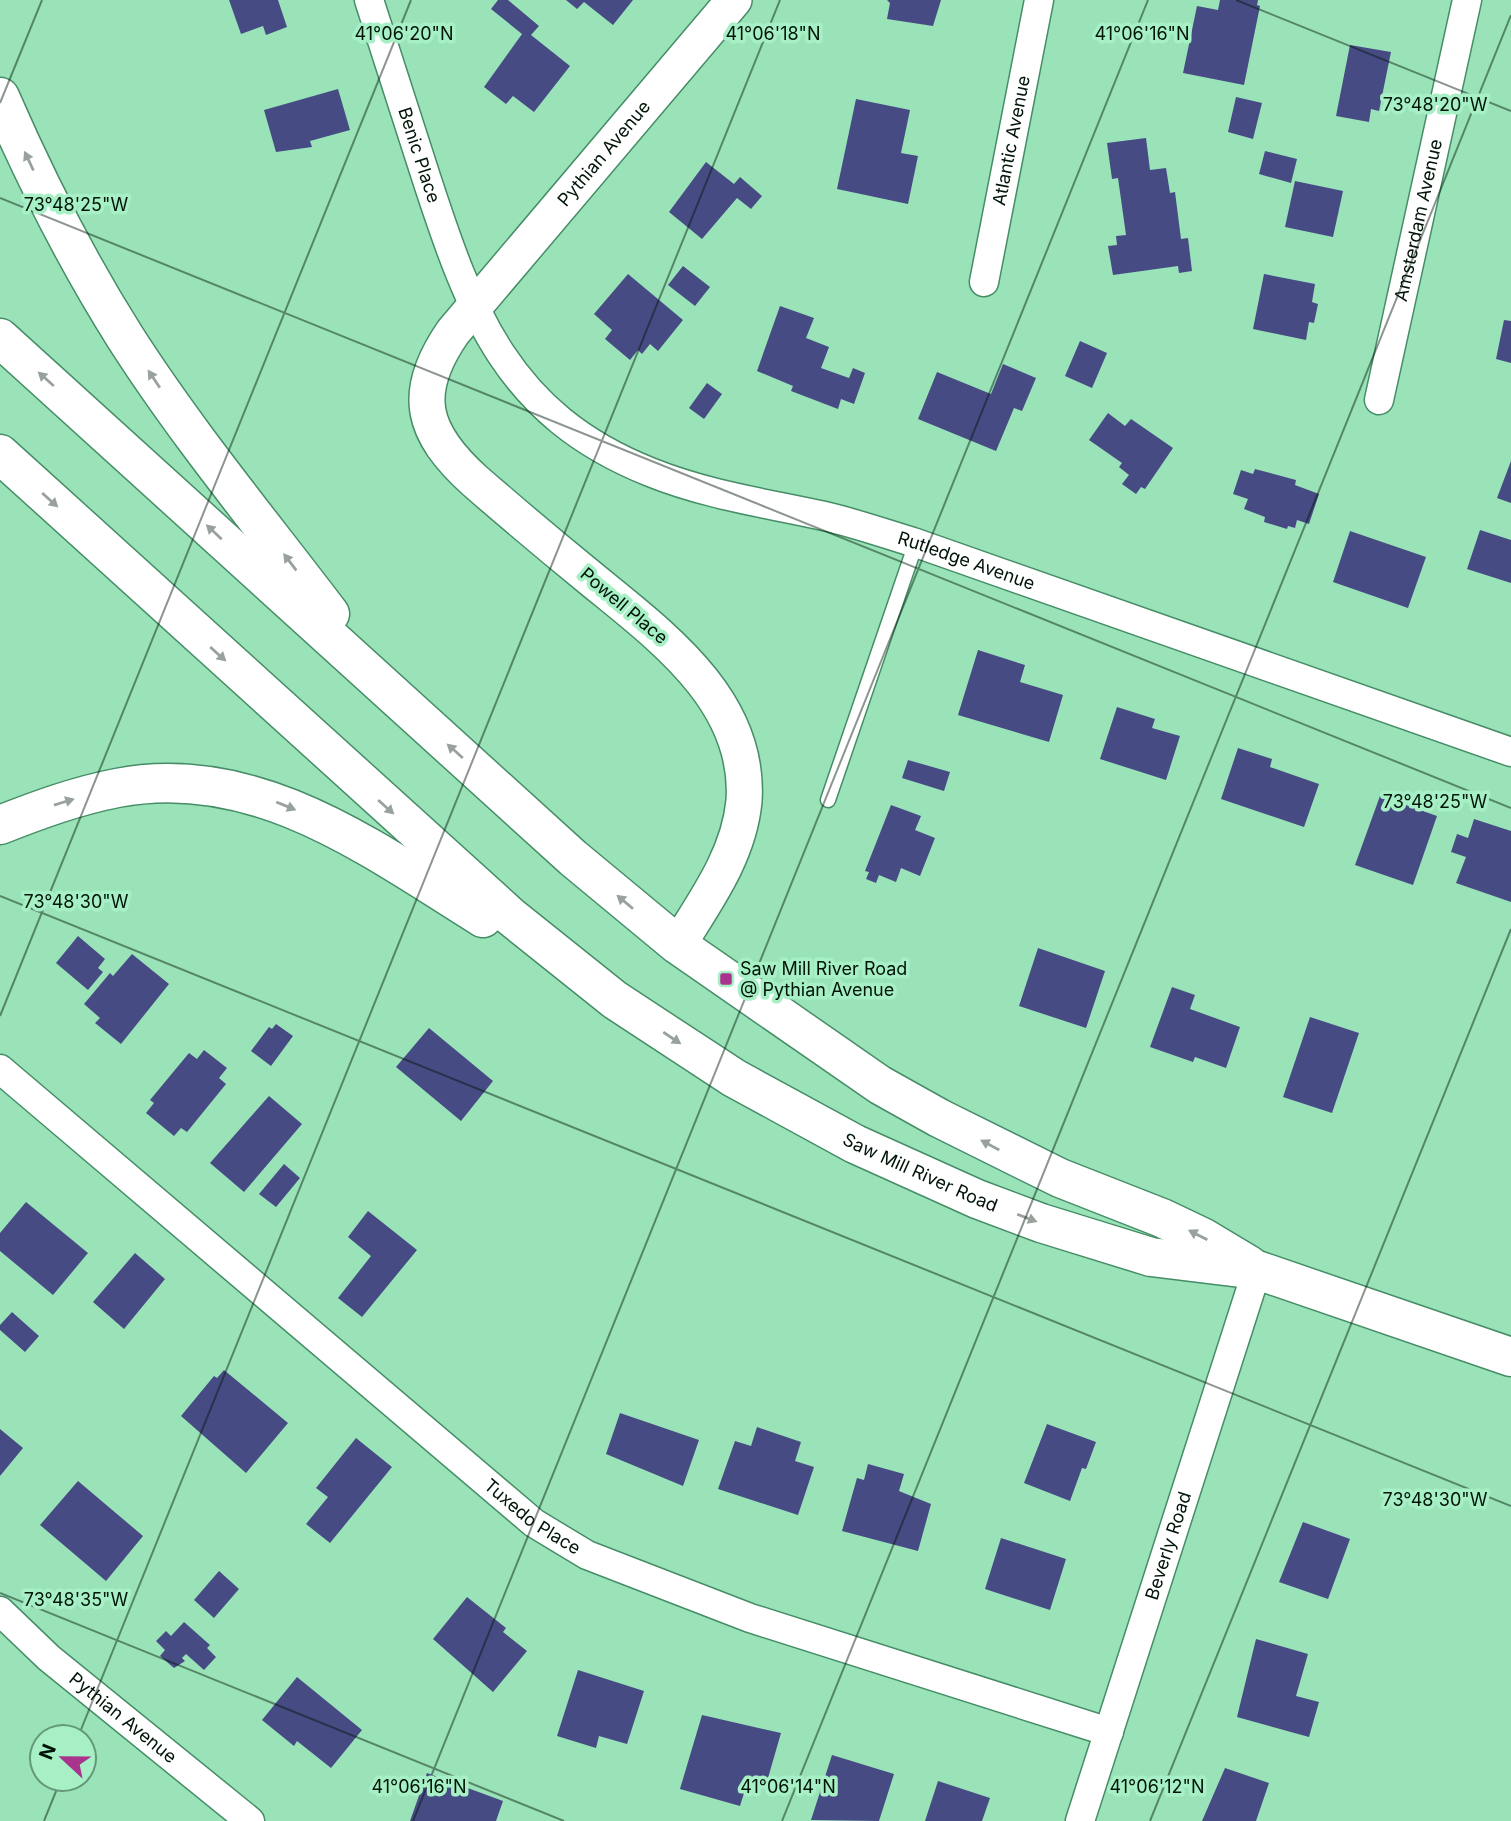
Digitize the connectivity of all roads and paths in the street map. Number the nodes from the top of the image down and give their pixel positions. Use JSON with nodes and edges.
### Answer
{"nodes":[{"id":1,"x":369,"y":0,"type":"edge"},
{"id":2,"x":734,"y":0,"type":"edge"},
{"id":3,"x":1040,"y":0,"type":"edge"},
{"id":4,"x":1467,"y":0,"type":"edge"},
{"id":5,"x":0,"y":97,"type":"edge"},
{"id":6,"x":984,"y":282,"type":"dead end"},
{"id":7,"x":473,"y":309,"type":"junction"},
{"id":8,"x":0,"y":338,"type":"edge"},
{"id":9,"x":1380,"y":400,"type":"dead end"},
{"id":10,"x":0,"y":454,"type":"edge"},
{"id":11,"x":916,"y":543,"type":"junction"},
{"id":12,"x":391,"y":694,"type":"junction"},
{"id":13,"x":1511,"y":752,"type":"edge"},
{"id":14,"x":828,"y":800,"type":"dead end"},
{"id":15,"x":0,"y":825,"type":"edge"},
{"id":16,"x":678,"y":945,"type":"junction"},
{"id":17,"x":615,"y":1000,"type":"junction"},
{"id":18,"x":0,"y":1069,"type":"edge"},
{"id":19,"x":1257,"y":1270,"type":"junction"},
{"id":20,"x":1511,"y":1357,"type":"edge"},
{"id":21,"x":0,"y":1611,"type":"edge"},
{"id":22,"x":1110,"y":1732,"type":"junction"},
{"id":23,"x":250,"y":1821,"type":"edge"},
{"id":24,"x":1080,"y":1821,"type":"edge"}],
"edges":[{"from":1,"to":7,"type":"street","name":"Benic Place"},
{"from":2,"to":7,"type":"street","name":"Pythian Avenue"},
{"from":3,"to":6,"type":"street","name":"Atlantic Avenue"},
{"from":4,"to":9,"type":"street","name":"Amsterdam Avenue"},
{"from":12,"to":5,"type":"main road","one_way":true},
{"from":7,"to":11,"type":"street","name":"Rutledge Avenue"},
{"from":7,"to":16,"type":"street","name":"Powell Place"},
{"from":12,"to":8,"type":"main road","one_way":true},
{"from":10,"to":17,"type":"main road","one_way":true},
{"from":11,"to":13,"type":"street","name":"Rutledge Avenue"},
{"from":11,"to":14,"type":"lane"},
{"from":16,"to":12,"type":"main road","name":"Saw Mill River Road","one_way":true},
{"from":15,"to":17,"type":"main road","one_way":true},
{"from":19,"to":16,"type":"main road","name":"Saw Mill River Road","one_way":true},
{"from":17,"to":19,"type":"main road","name":"Saw Mill River Road","one_way":true},
{"from":18,"to":22,"type":"street","name":"Tuxedo Place"},
{"from":19,"to":20,"type":"main road","name":"Saw Mill River Road"},
{"from":19,"to":22,"type":"street","name":"Beverly Road"},
{"from":21,"to":23,"type":"street","name":"Pythian Avenue"},
{"from":22,"to":24,"type":"street","name":"Beverly Road"}]}
